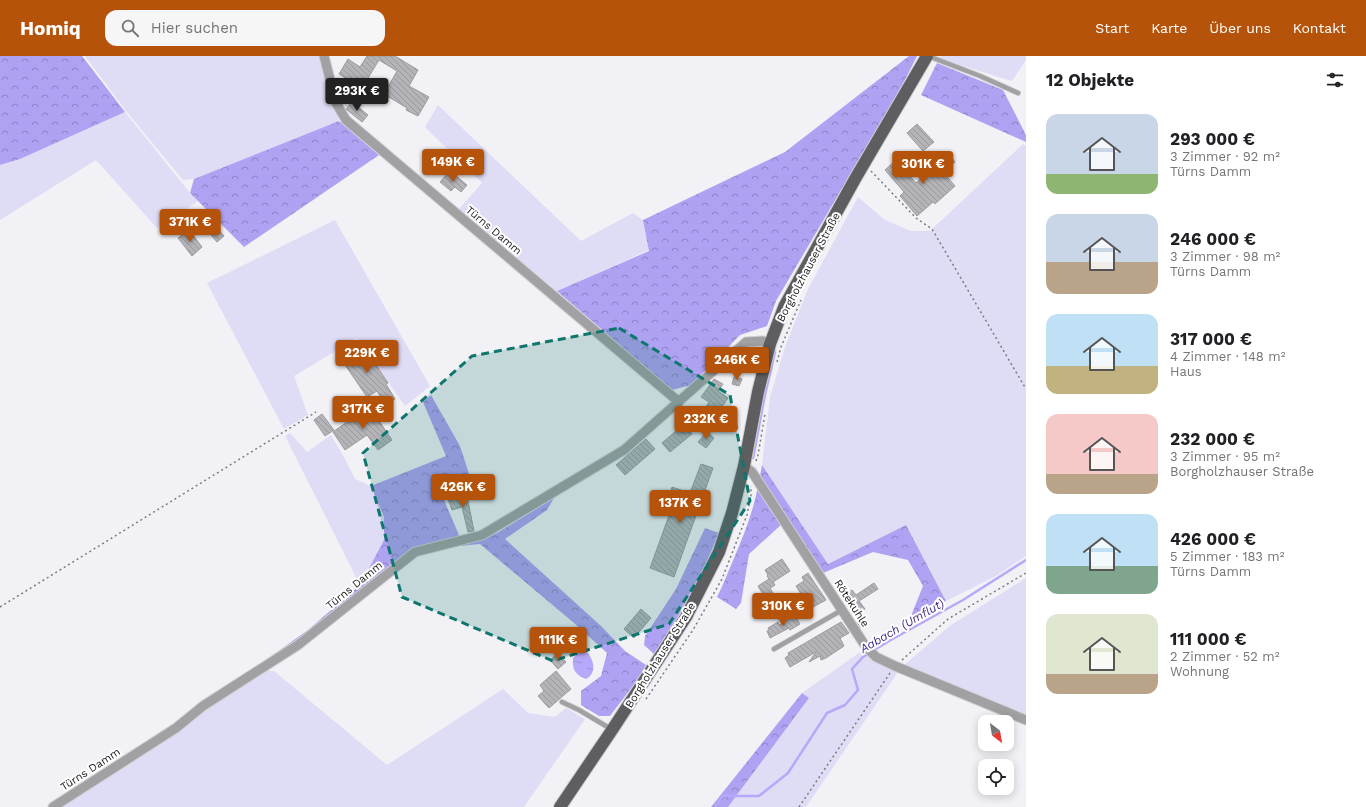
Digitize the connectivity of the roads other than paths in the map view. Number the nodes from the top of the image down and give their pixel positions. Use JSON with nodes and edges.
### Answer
{"nodes":[{"id":1,"x":324,"y":56,"type":"edge"},
{"id":2,"x":927,"y":56,"type":"edge"},
{"id":3,"x":1018,"y":93,"type":"dead end"},
{"id":4,"x":770,"y":344,"type":"junction"},
{"id":5,"x":679,"y":402,"type":"junction"},
{"id":6,"x":744,"y":466,"type":"junction"},
{"id":7,"x":843,"y":610,"type":"junction"},
{"id":8,"x":774,"y":649,"type":"dead end"},
{"id":9,"x":562,"y":702,"type":"dead end"},
{"id":10,"x":1026,"y":720,"type":"edge"},
{"id":11,"x":612,"y":730,"type":"junction"},
{"id":12,"x":53,"y":807,"type":"edge"},
{"id":13,"x":560,"y":807,"type":"edge"}],
"edges":[{"from":1,"to":5,"type":"street","name":"Türns Damm"},
{"from":2,"to":3,"type":"lane"},
{"from":2,"to":4,"type":"main road","name":"Borgholzhauser Straße"},
{"from":4,"to":5,"type":"street","name":"Türns Damm"},
{"from":4,"to":6,"type":"main road","name":"Borgholzhauser Straße"},
{"from":5,"to":12,"type":"street","name":"Türns Damm"},
{"from":6,"to":7,"type":"street","name":"Rötekuhle"},
{"from":6,"to":11,"type":"main road","name":"Borgholzhauser Straße"},
{"from":7,"to":8,"type":"lane"},
{"from":7,"to":10,"type":"street","name":"Rötekuhle"},
{"from":9,"to":11,"type":"lane"},
{"from":11,"to":13,"type":"main road","name":"Borgholzhauser Straße"}]}
